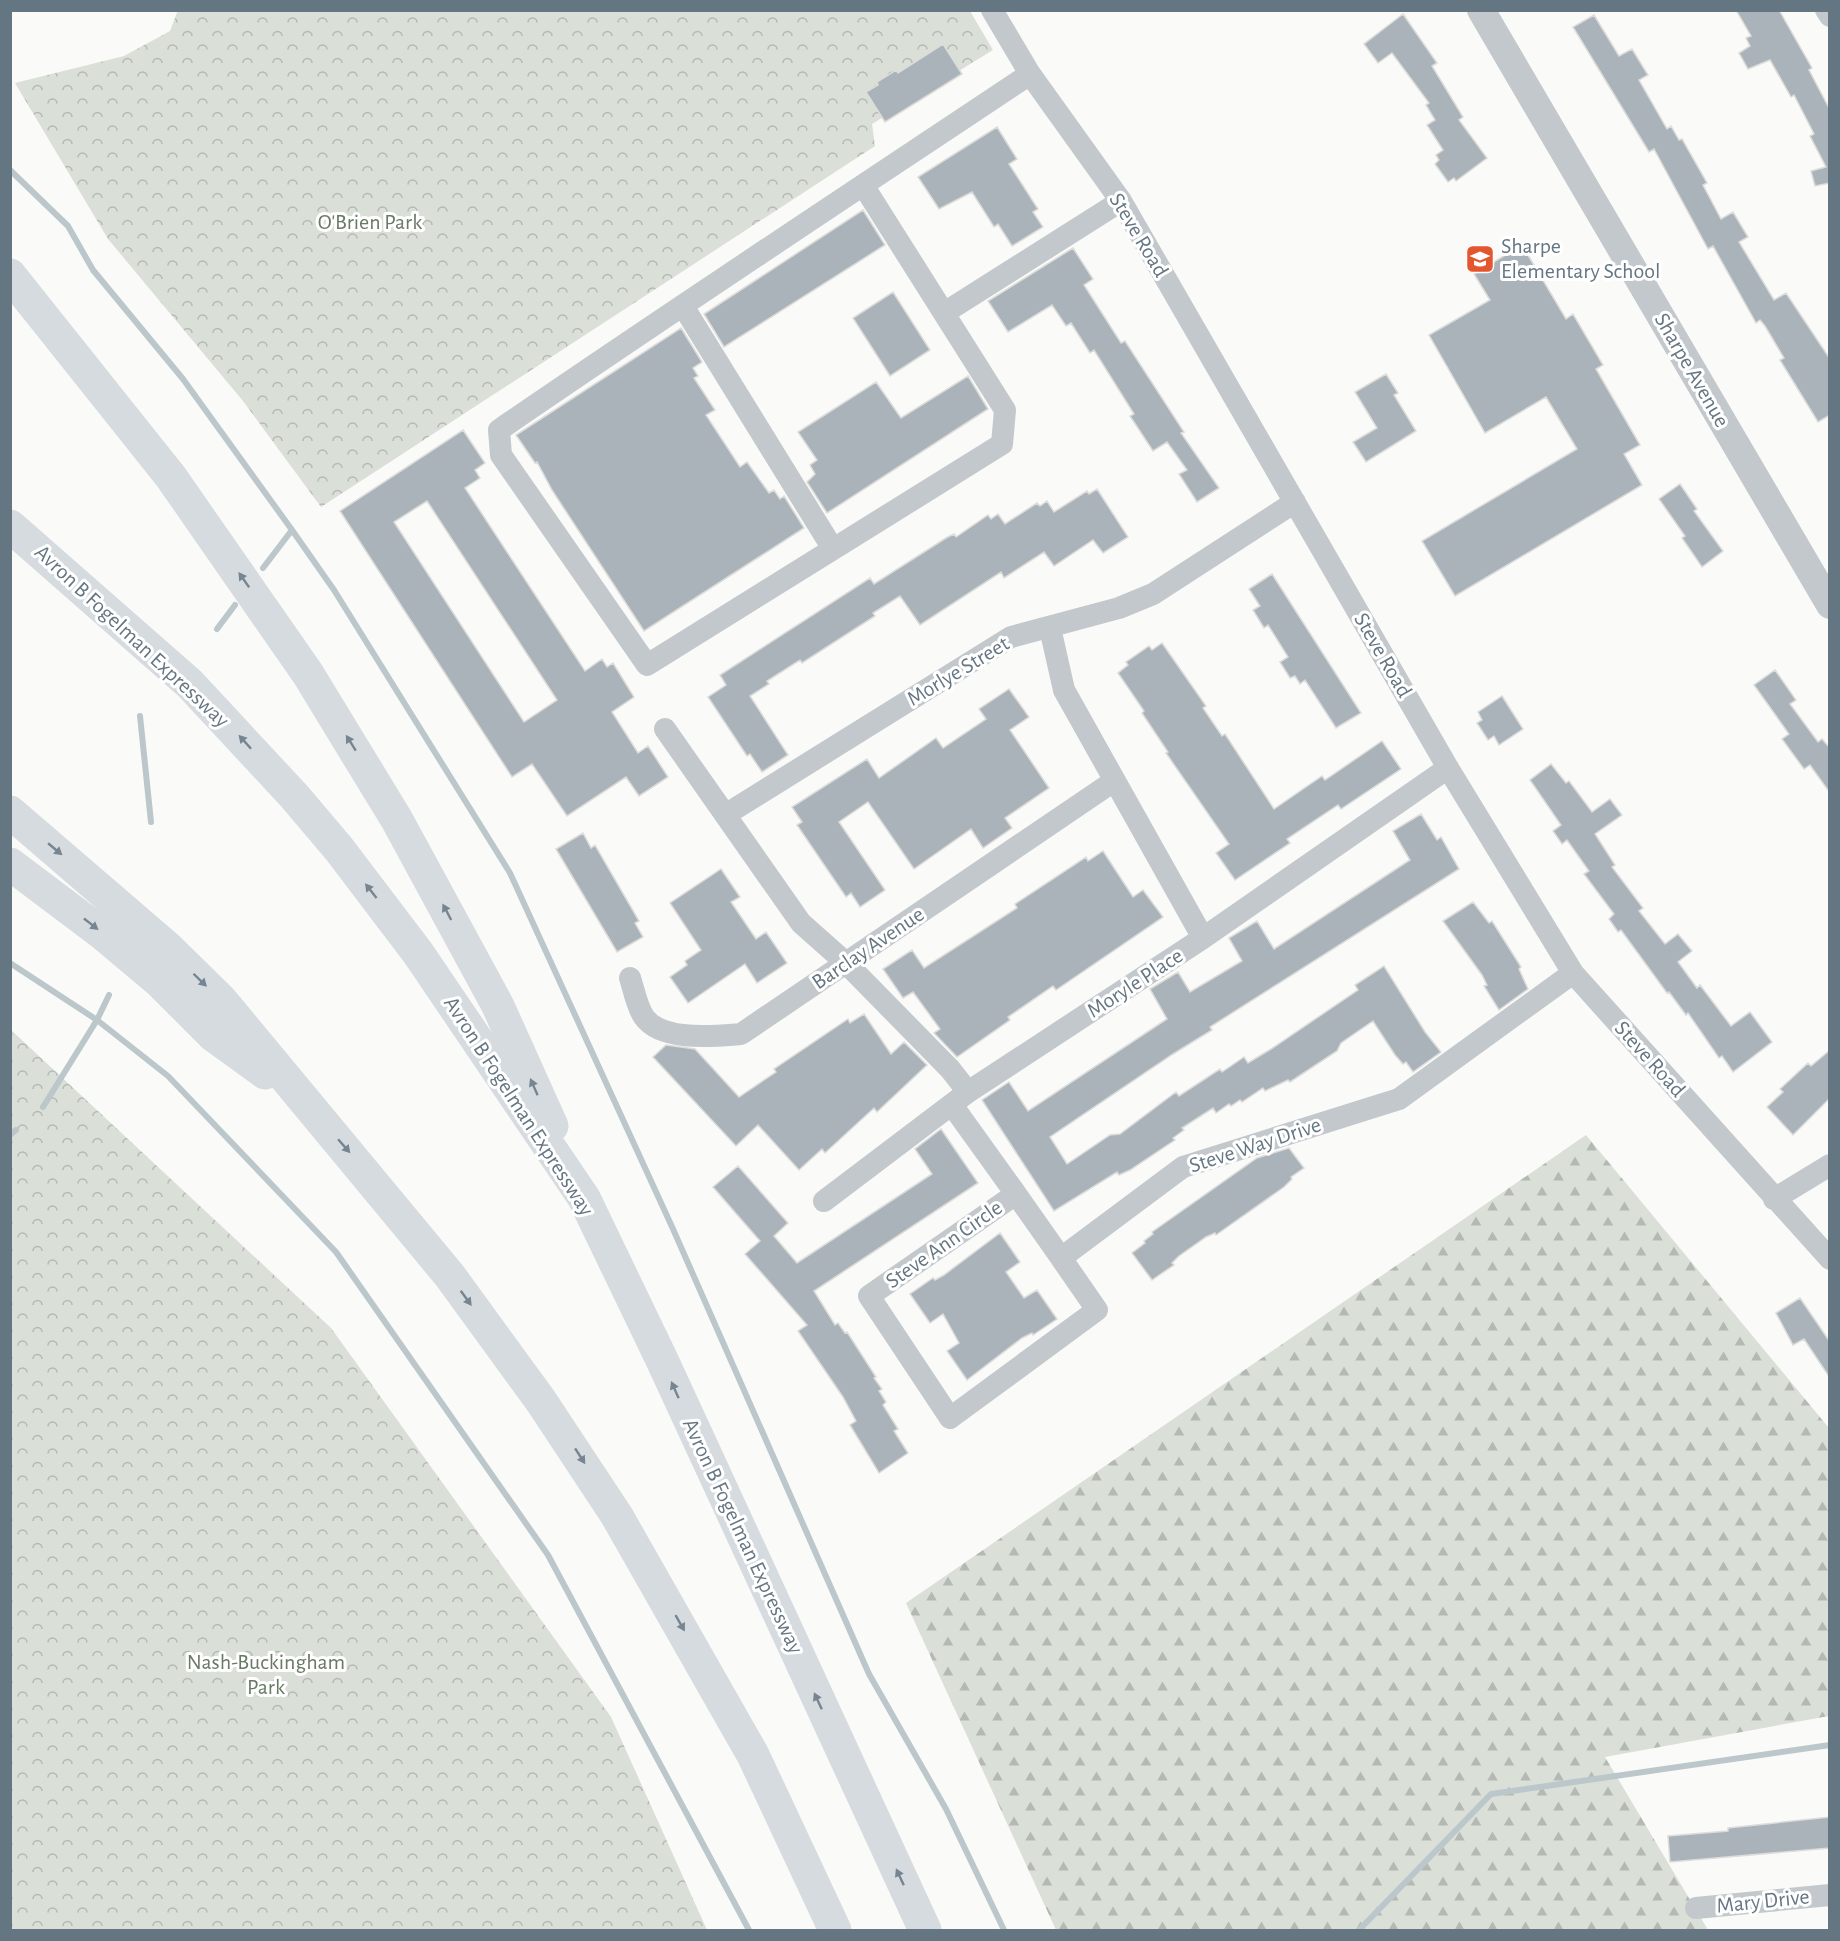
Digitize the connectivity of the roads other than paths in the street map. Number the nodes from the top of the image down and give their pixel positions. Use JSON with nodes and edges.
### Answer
{"nodes":[{"id":1,"x":992,"y":10,"type":"edge"},
{"id":2,"x":1481,"y":10,"type":"edge"},
{"id":3,"x":1826,"y":10,"type":"edge"},
{"id":4,"x":1830,"y":16,"type":"edge"},
{"id":5,"x":1030,"y":74,"type":"junction"},
{"id":6,"x":863,"y":185,"type":"junction"},
{"id":7,"x":1121,"y":201,"type":"junction"},
{"id":8,"x":16,"y":287,"type":"edge"},
{"id":9,"x":683,"y":306,"type":"junction"},
{"id":10,"x":944,"y":313,"type":"junction"},
{"id":11,"x":1295,"y":502,"type":"junction"},
{"id":12,"x":10,"y":526,"type":"edge"},
{"id":13,"x":833,"y":549,"type":"junction"},
{"id":14,"x":1830,"y":605,"type":"edge"},
{"id":15,"x":1050,"y":628,"type":"junction"},
{"id":16,"x":665,"y":729,"type":"dead end"},
{"id":17,"x":1448,"y":768,"type":"junction"},
{"id":18,"x":1114,"y":781,"type":"junction"},
{"id":19,"x":10,"y":812,"type":"edge"},
{"id":20,"x":725,"y":815,"type":"junction"},
{"id":21,"x":10,"y":864,"type":"edge"},
{"id":22,"x":1203,"y":938,"type":"junction"},
{"id":23,"x":846,"y":963,"type":"junction"},
{"id":24,"x":1573,"y":973,"type":"junction"},
{"id":25,"x":630,"y":978,"type":"dead end"},
{"id":26,"x":960,"y":1098,"type":"junction"},
{"id":27,"x":305,"y":1102,"type":"junction"},
{"id":28,"x":1830,"y":1166,"type":"edge"},
{"id":29,"x":1016,"y":1194,"type":"junction"},
{"id":30,"x":584,"y":1198,"type":"junction"},
{"id":31,"x":1774,"y":1199,"type":"junction"},
{"id":32,"x":824,"y":1201,"type":"dead end"},
{"id":33,"x":1061,"y":1258,"type":"junction"},
{"id":34,"x":1830,"y":1259,"type":"edge"},
{"id":35,"x":1830,"y":1895,"type":"edge"},
{"id":36,"x":1696,"y":1908,"type":"dead end"},
{"id":37,"x":835,"y":1930,"type":"edge"},
{"id":38,"x":925,"y":1930,"type":"edge"}],
"edges":[{"from":1,"to":5,"type":"street","name":"Steve Road"},
{"from":2,"to":14,"type":"street","name":"Sharpe Avenue"},
{"from":3,"to":4,"type":"street"},
{"from":5,"to":6,"type":"street"},
{"from":5,"to":7,"type":"street","name":"Steve Road"},
{"from":6,"to":9,"type":"street"},
{"from":6,"to":10,"type":"street"},
{"from":7,"to":10,"type":"street"},
{"from":7,"to":11,"type":"street","name":"Steve Road"},
{"from":30,"to":8,"type":"highway","one_way":true},
{"from":9,"to":13,"type":"street"},
{"from":9,"to":13,"type":"street"},
{"from":10,"to":13,"type":"street"},
{"from":11,"to":15,"type":"street","name":"Morlye Street"},
{"from":11,"to":17,"type":"street","name":"Steve Road"},
{"from":30,"to":12,"type":"highway","name":"Avron B Fogelman Expressway","one_way":true},
{"from":15,"to":18,"type":"street"},
{"from":15,"to":20,"type":"street","name":"Morlye Street"},
{"from":16,"to":20,"type":"street"},
{"from":17,"to":22,"type":"street","name":"Moryle Place"},
{"from":17,"to":24,"type":"street","name":"Steve Road"},
{"from":18,"to":22,"type":"street"},
{"from":18,"to":23,"type":"street","name":"Barclay Avenue"},
{"from":19,"to":27,"type":"highway","one_way":true},
{"from":20,"to":23,"type":"street"},
{"from":21,"to":27,"type":"highway","one_way":true},
{"from":22,"to":26,"type":"street","name":"Moryle Place"},
{"from":23,"to":25,"type":"street","name":"Barclay Avenue"},
{"from":23,"to":26,"type":"street"},
{"from":24,"to":31,"type":"street","name":"Steve Road"},
{"from":24,"to":33,"type":"street","name":"Steve Way Drive"},
{"from":26,"to":29,"type":"street"},
{"from":26,"to":32,"type":"street","name":"Moryle Place"},
{"from":27,"to":37,"type":"highway","one_way":true},
{"from":28,"to":31,"type":"street"},
{"from":29,"to":33,"type":"street","name":"Steve Ann Circle"},
{"from":29,"to":33,"type":"street","name":"Steve Ann Circle"},
{"from":38,"to":30,"type":"highway","name":"Avron B Fogelman Expressway","one_way":true},
{"from":31,"to":34,"type":"street","name":"Steve Road"},
{"from":35,"to":36,"type":"street","name":"Mary Drive"}]}
